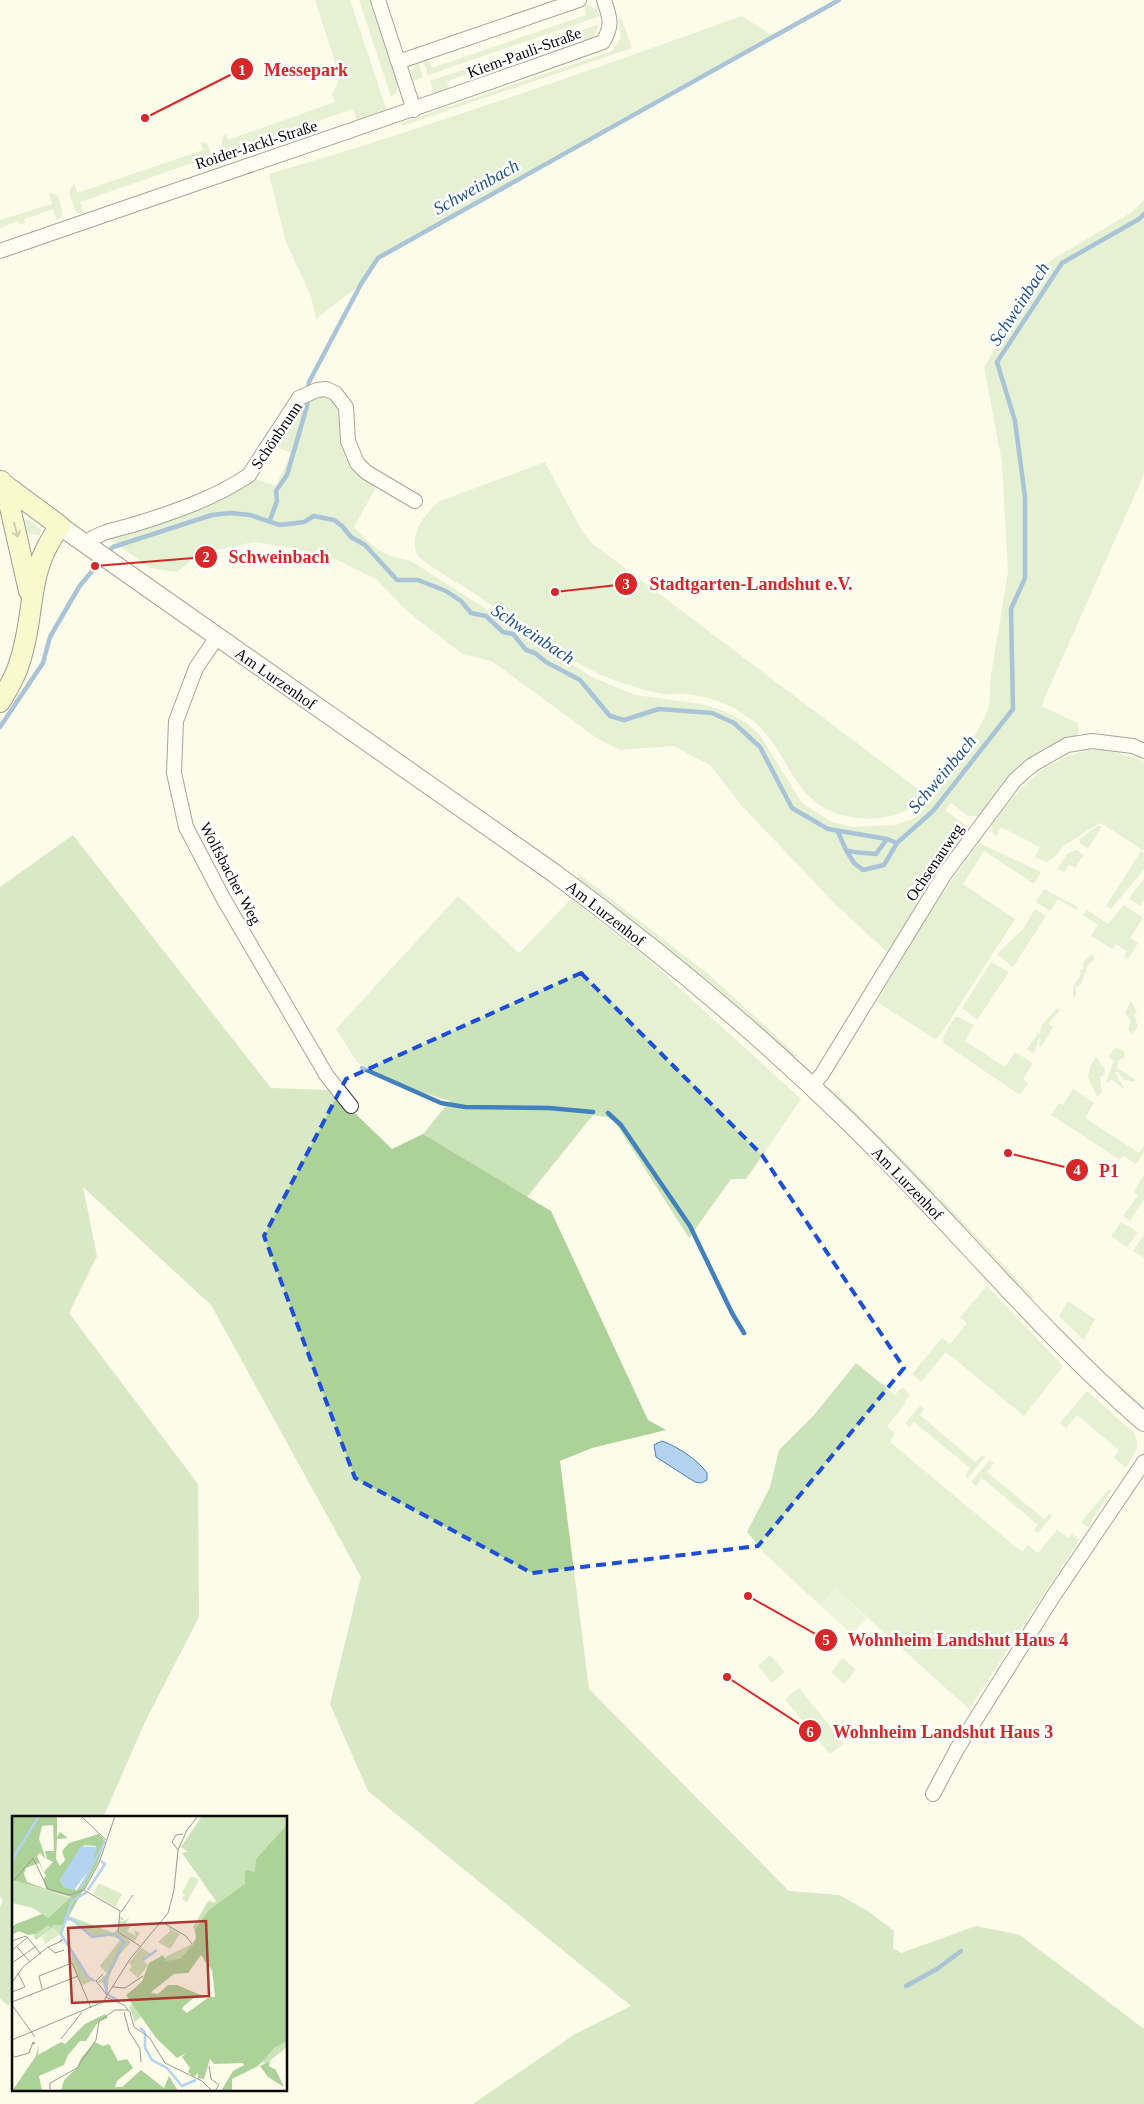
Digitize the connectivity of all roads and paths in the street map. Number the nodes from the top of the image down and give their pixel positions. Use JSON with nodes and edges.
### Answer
{"nodes":[{"id":1,"x":378,"y":0,"type":"edge"},
{"id":2,"x":579,"y":0,"type":"edge"},
{"id":3,"x":604,"y":0,"type":"edge"},
{"id":4,"x":398,"y":62,"type":"junction"},
{"id":5,"x":414,"y":110,"type":"junction"},
{"id":6,"x":0,"y":251,"type":"edge"},
{"id":7,"x":1,"y":482,"type":"edge"},
{"id":8,"x":415,"y":501,"type":"dead end"},
{"id":9,"x":60,"y":526,"type":"junction"},
{"id":10,"x":91,"y":547,"type":"junction"},
{"id":11,"x":31,"y":600,"type":"junction"},
{"id":12,"x":217,"y":637,"type":"junction"},
{"id":13,"x":0,"y":702,"type":"edge"},
{"id":14,"x":1144,"y":751,"type":"edge"},
{"id":15,"x":812,"y":1087,"type":"junction"},
{"id":16,"x":351,"y":1106,"type":"dead end"},
{"id":17,"x":1144,"y":1422,"type":"edge"},
{"id":18,"x":1144,"y":1462,"type":"edge"},
{"id":19,"x":933,"y":1794,"type":"dead end"}],
"edges":[{"from":1,"to":4,"type":"street"},
{"from":2,"to":4,"type":"street","name":"Kiem-Pauli-Straße"},
{"from":3,"to":5,"type":"street","name":"Kiem-Pauli-Straße"},
{"from":4,"to":5,"type":"street"},
{"from":5,"to":6,"type":"street","name":"Roider-Jackl-Straße"},
{"from":7,"to":9,"type":"main road","name":"Am Lurzenhof"},
{"from":7,"to":11,"type":"main road","one_way":true},
{"from":8,"to":10,"type":"street","name":"Schönbrunn"},
{"from":9,"to":10,"type":"street","name":"Am Lurzenhof"},
{"from":9,"to":11,"type":"main road"},
{"from":10,"to":12,"type":"street","name":"Am Lurzenhof"},
{"from":11,"to":13,"type":"main road"},
{"from":12,"to":15,"type":"street","name":"Am Lurzenhof"},
{"from":12,"to":16,"type":"street","name":"Wolfsbacher Weg"},
{"from":14,"to":15,"type":"street","name":"Ochsenauweg"},
{"from":15,"to":17,"type":"street","name":"Am Lurzenhof"},
{"from":18,"to":19,"type":"street"}]}
